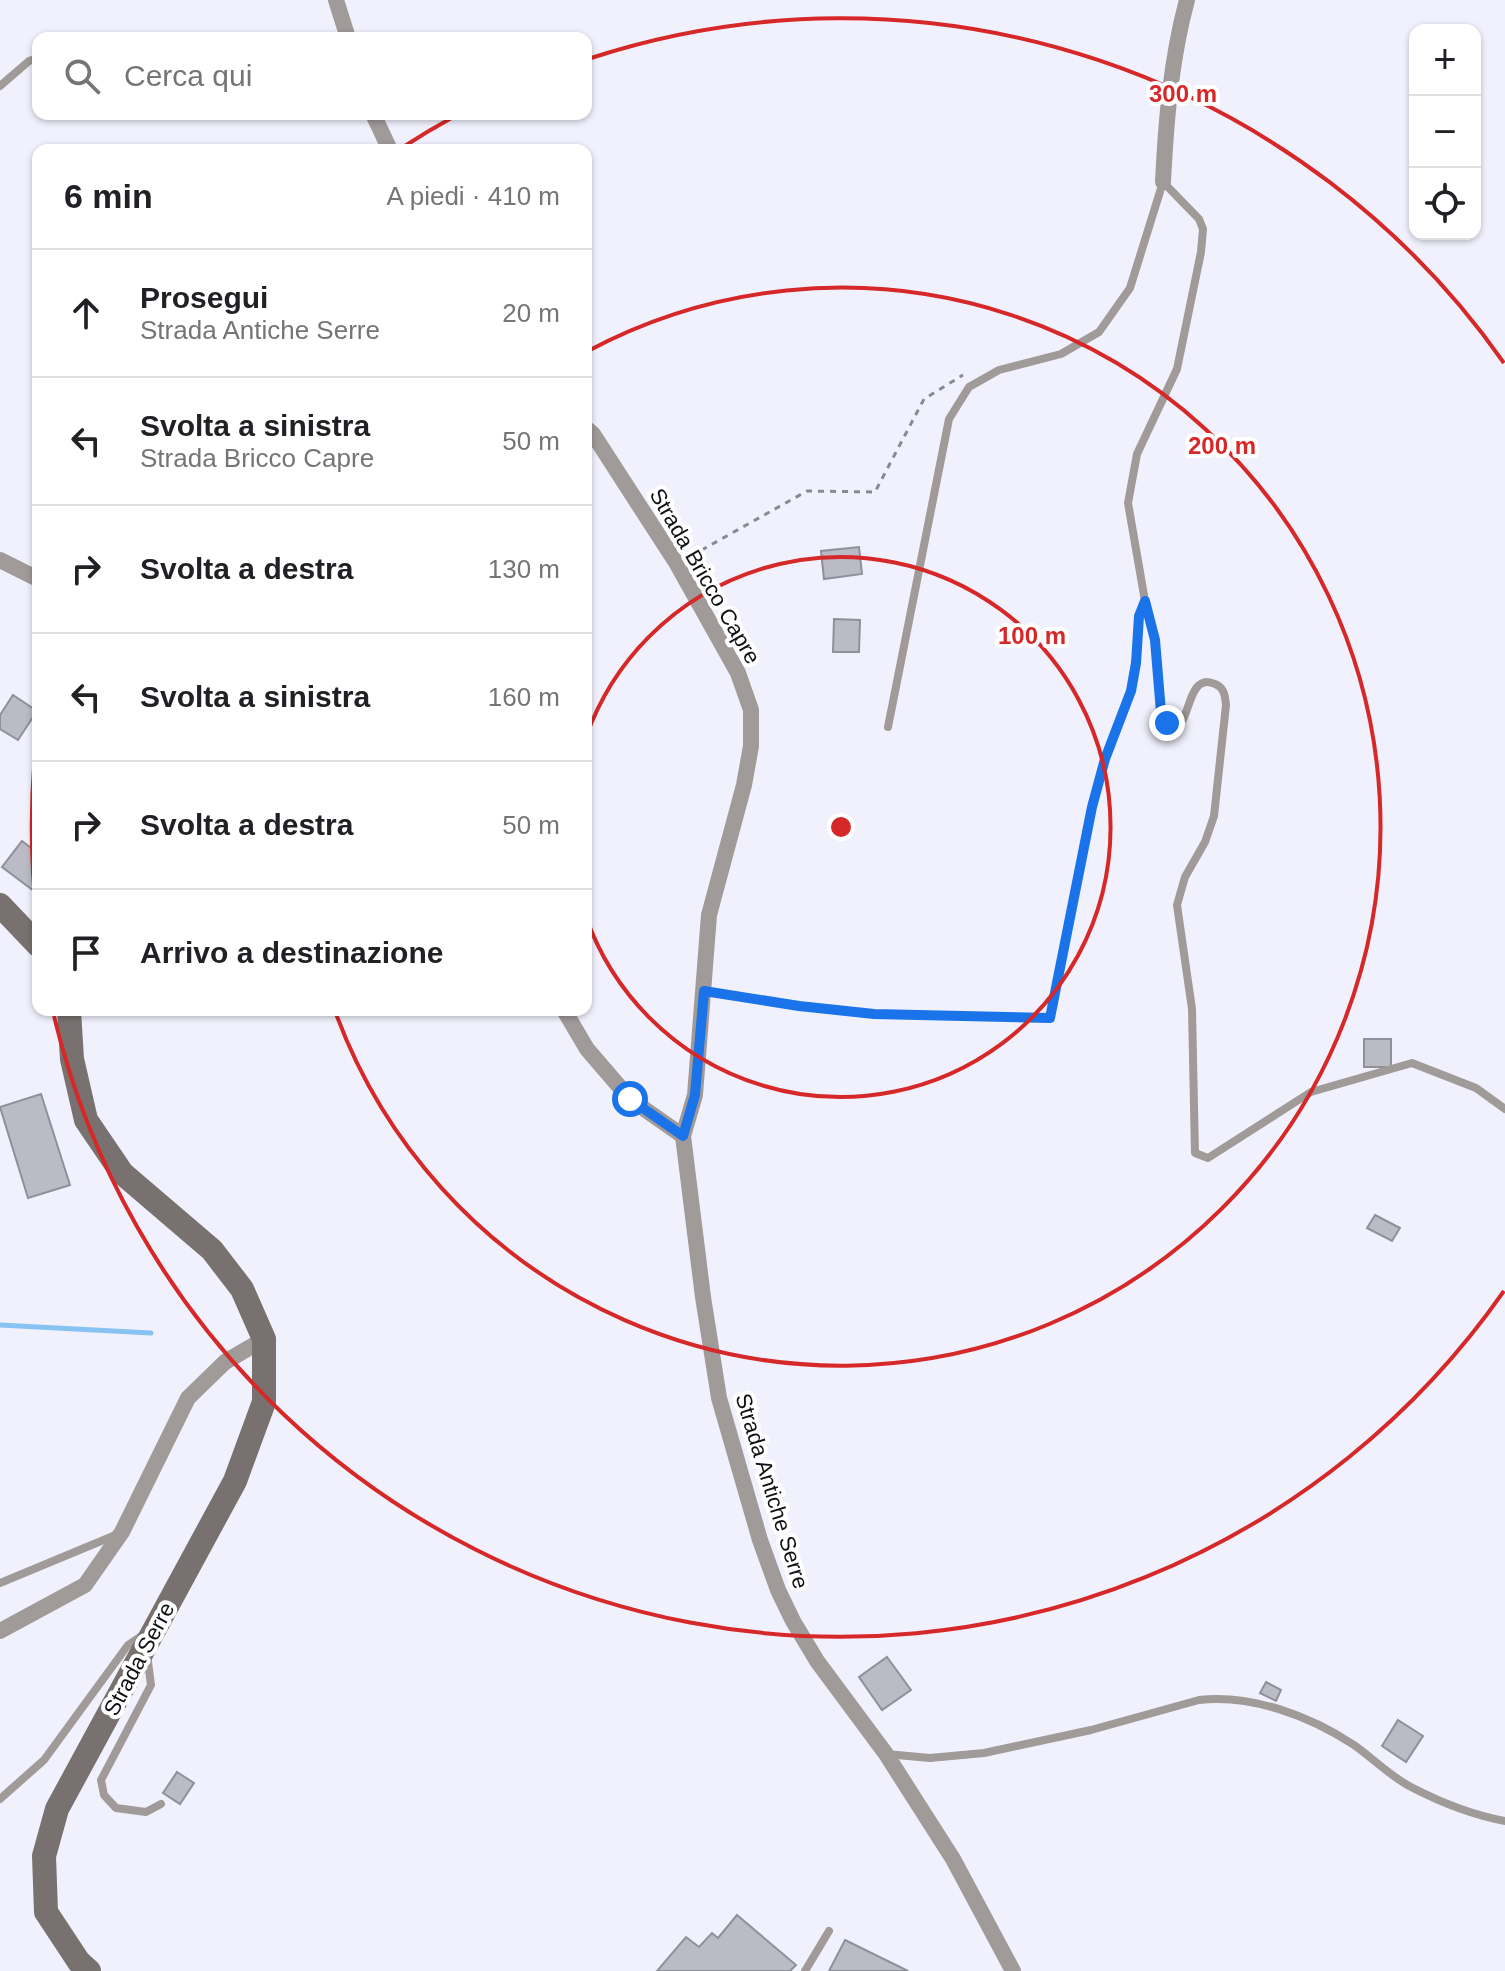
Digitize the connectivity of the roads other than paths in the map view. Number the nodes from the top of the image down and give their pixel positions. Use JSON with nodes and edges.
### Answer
{"nodes":[{"id":1,"x":336,"y":0,"type":"edge"},
{"id":2,"x":1187,"y":0,"type":"edge"},
{"id":3,"x":346,"y":32,"type":"edge"},
{"id":4,"x":32,"y":60,"type":"edge"},
{"id":5,"x":0,"y":86,"type":"edge"},
{"id":6,"x":376,"y":120,"type":"edge"},
{"id":7,"x":387,"y":144,"type":"edge"},
{"id":8,"x":1163,"y":182,"type":"junction"},
{"id":9,"x":592,"y":433,"type":"edge"},
{"id":10,"x":0,"y":560,"type":"edge"},
{"id":11,"x":32,"y":576,"type":"edge"},
{"id":12,"x":888,"y":727,"type":"dead end"},
{"id":13,"x":0,"y":905,"type":"edge"},
{"id":14,"x":32,"y":939,"type":"edge"},
{"id":15,"x":69,"y":1016,"type":"edge"},
{"id":16,"x":568,"y":1016,"type":"edge"},
{"id":17,"x":1505,"y":1109,"type":"edge"},
{"id":18,"x":683,"y":1136,"type":"junction"},
{"id":19,"x":264,"y":1339,"type":"junction"},
{"id":20,"x":122,"y":1532,"type":"junction"},
{"id":21,"x":0,"y":1583,"type":"edge"},
{"id":22,"x":157,"y":1625,"type":"junction"},
{"id":23,"x":0,"y":1631,"type":"edge"},
{"id":24,"x":145,"y":1648,"type":"junction"},
{"id":25,"x":886,"y":1754,"type":"junction"},
{"id":26,"x":0,"y":1799,"type":"edge"},
{"id":27,"x":161,"y":1804,"type":"dead end"},
{"id":28,"x":1505,"y":1821,"type":"edge"},
{"id":29,"x":829,"y":1931,"type":"dead end"},
{"id":30,"x":89,"y":1971,"type":"edge"},
{"id":31,"x":805,"y":1971,"type":"edge"},
{"id":32,"x":1013,"y":1971,"type":"edge"}],
"edges":[{"from":1,"to":3,"type":"street"},
{"from":2,"to":8,"type":"street"},
{"from":4,"to":5,"type":"lane"},
{"from":6,"to":7,"type":"street"},
{"from":8,"to":12,"type":"lane"},
{"from":8,"to":17,"type":"lane"},
{"from":9,"to":18,"type":"street","name":"Strada Bricco Capre"},
{"from":10,"to":11,"type":"street"},
{"from":13,"to":14,"type":"main road"},
{"from":15,"to":19,"type":"main road","name":"Strada Serre"},
{"from":16,"to":18,"type":"street"},
{"from":18,"to":25,"type":"street","name":"Strada Antiche Serre"},
{"from":19,"to":20,"type":"street"},
{"from":19,"to":22,"type":"main road","name":"Strada Serre"},
{"from":20,"to":21,"type":"lane"},
{"from":20,"to":23,"type":"street"},
{"from":22,"to":24,"type":"main road","name":"Strada Serre"},
{"from":22,"to":26,"type":"lane"},
{"from":24,"to":27,"type":"lane"},
{"from":24,"to":30,"type":"main road","name":"Strada Serre"},
{"from":25,"to":28,"type":"lane"},
{"from":25,"to":32,"type":"street","name":"Strada Antiche Serre"},
{"from":29,"to":31,"type":"lane"}]}
